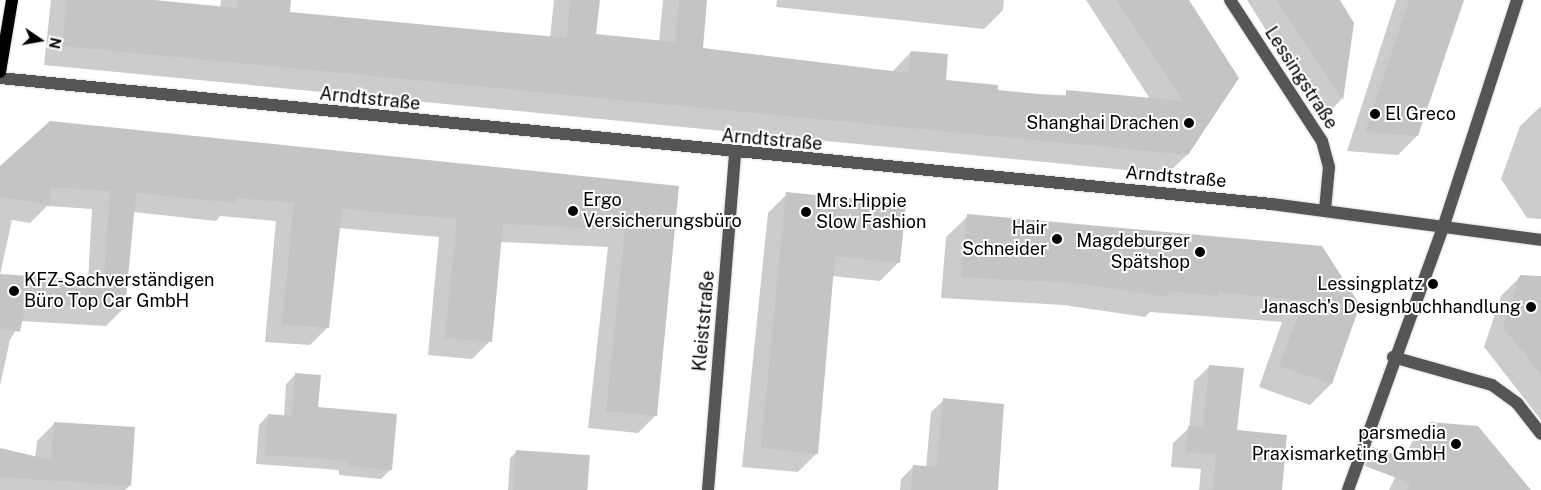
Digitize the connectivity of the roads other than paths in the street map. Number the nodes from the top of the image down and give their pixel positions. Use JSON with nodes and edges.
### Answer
{"nodes":[{"id":1,"x":12,"y":0,"type":"edge"},
{"id":2,"x":1230,"y":0,"type":"edge"},
{"id":3,"x":1517,"y":0,"type":"edge"},
{"id":4,"x":0,"y":72,"type":"edge"},
{"id":5,"x":0,"y":78,"type":"edge"},
{"id":6,"x":735,"y":154,"type":"junction"},
{"id":7,"x":1325,"y":210,"type":"junction"},
{"id":8,"x":1443,"y":228,"type":"junction"},
{"id":9,"x":1541,"y":240,"type":"edge"},
{"id":10,"x":1393,"y":357,"type":"junction"},
{"id":11,"x":1541,"y":434,"type":"edge"},
{"id":12,"x":708,"y":490,"type":"edge"},
{"id":13,"x":1348,"y":490,"type":"edge"}],
"edges":[{"from":1,"to":4,"type":"main road"},
{"from":2,"to":7,"type":"street","name":"Lessingstraße"},
{"from":3,"to":8,"type":"street"},
{"from":5,"to":6,"type":"street","name":"Arndtstraße"},
{"from":6,"to":7,"type":"street","name":"Arndtstraße"},
{"from":6,"to":12,"type":"street","name":"Kleiststraße"},
{"from":7,"to":8,"type":"street","name":"Arndtstraße"},
{"from":8,"to":9,"type":"street","name":"Arndtstraße"},
{"from":8,"to":10,"type":"street"},
{"from":10,"to":11,"type":"street"},
{"from":10,"to":13,"type":"street"}]}
